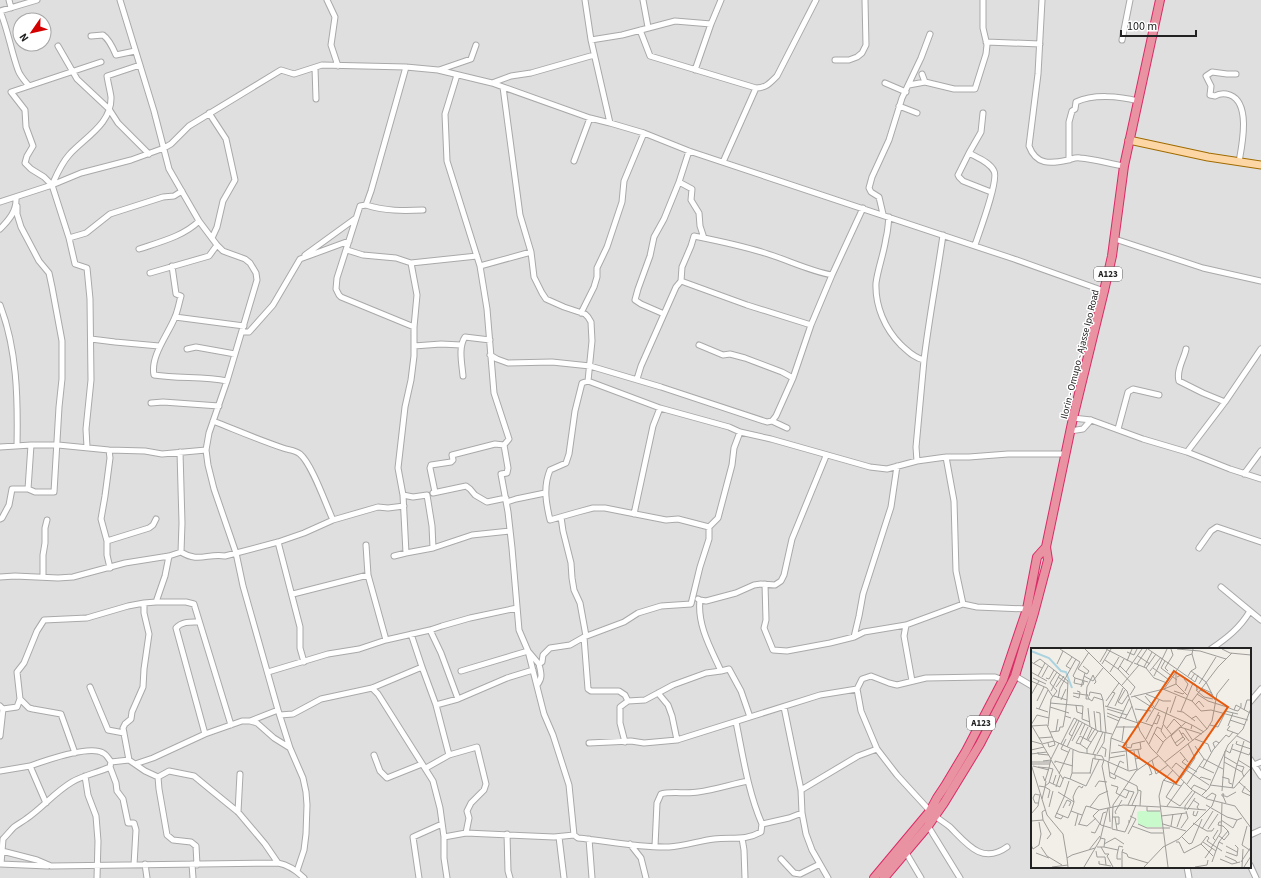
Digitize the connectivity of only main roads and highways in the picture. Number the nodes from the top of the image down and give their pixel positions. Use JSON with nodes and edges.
{"nodes":[{"id":1,"x":1160,"y":0,"type":"edge"},
{"id":2,"x":1129,"y":140,"type":"junction"},
{"id":3,"x":1261,"y":165,"type":"edge"},
{"id":4,"x":1046,"y":547,"type":"junction"},
{"id":5,"x":932,"y":813,"type":"junction"},
{"id":6,"x":874,"y":878,"type":"edge"},
{"id":7,"x":884,"y":878,"type":"edge"}],
"edges":[{"from":1,"to":2,"type":"highway","name":"Ilorin - Omupo - Ajasse Ipo Road","number":"A123"},
{"from":2,"to":3,"type":"main road"},
{"from":2,"to":4,"type":"highway","name":"Ilorin - Omupo - Ajasse Ipo Road","number":"A123"},
{"from":4,"to":5,"type":"highway","name":"Ilorin - Omupo - Ajasse Ipo Road","number":"A123"},
{"from":4,"to":5,"type":"highway","name":"Ilorin - Omupo - Ajasse Ipo Road","number":"A123"},
{"from":5,"to":6,"type":"highway","name":"Ilorin - Omupo - Ajasse Ipo Road","number":"A123"},
{"from":5,"to":7,"type":"highway","name":"Ilorin - Omupo - Ajasse Ipo Road","number":"A123"}]}
